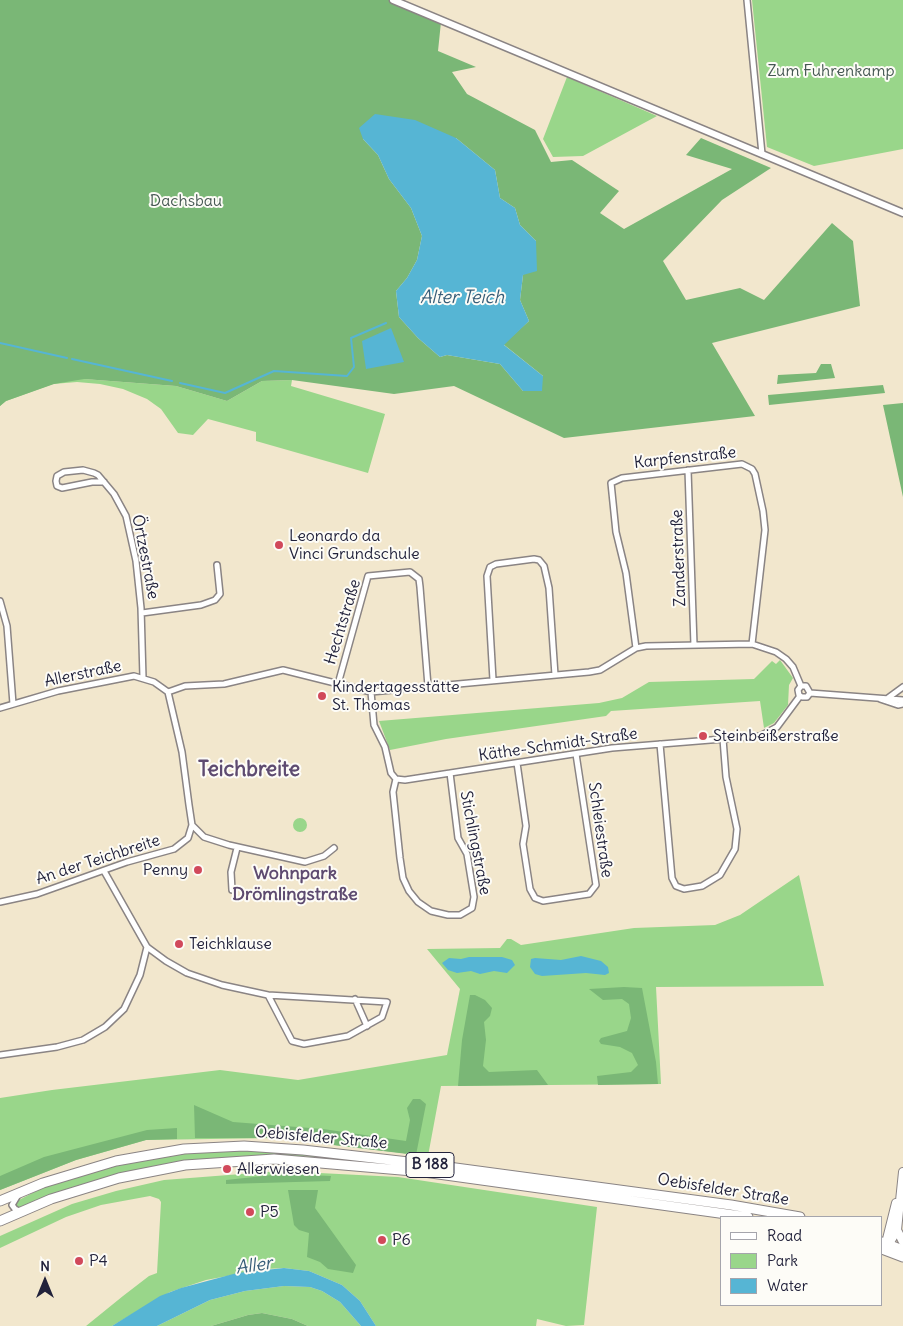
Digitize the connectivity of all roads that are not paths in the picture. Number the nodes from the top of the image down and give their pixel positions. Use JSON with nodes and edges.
{"nodes":[{"id":1,"x":394,"y":0,"type":"edge"},
{"id":2,"x":747,"y":0,"type":"edge"},
{"id":3,"x":762,"y":154,"type":"junction"},
{"id":4,"x":903,"y":213,"type":"edge"},
{"id":5,"x":688,"y":470,"type":"junction"},
{"id":6,"x":104,"y":482,"type":"junction"},
{"id":7,"x":216,"y":565,"type":"dead end"},
{"id":8,"x":0,"y":601,"type":"edge"},
{"id":9,"x":142,"y":613,"type":"junction"},
{"id":10,"x":752,"y":644,"type":"junction"},
{"id":11,"x":694,"y":645,"type":"junction"},
{"id":12,"x":636,"y":648,"type":"junction"},
{"id":13,"x":555,"y":675,"type":"junction"},
{"id":14,"x":143,"y":678,"type":"junction"},
{"id":15,"x":493,"y":680,"type":"junction"},
{"id":16,"x":338,"y":684,"type":"junction"},
{"id":17,"x":428,"y":686,"type":"junction"},
{"id":18,"x":801,"y":686,"type":"junction"},
{"id":19,"x":903,"y":687,"type":"edge"},
{"id":20,"x":168,"y":692,"type":"junction"},
{"id":21,"x":371,"y":692,"type":"junction"},
{"id":22,"x":810,"y":693,"type":"junction"},
{"id":23,"x":800,"y":696,"type":"junction"},
{"id":24,"x":888,"y":698,"type":"junction"},
{"id":25,"x":879,"y":699,"type":"junction"},
{"id":26,"x":903,"y":700,"type":"edge"},
{"id":27,"x":13,"y":704,"type":"junction"},
{"id":28,"x":903,"y":704,"type":"edge"},
{"id":29,"x":0,"y":708,"type":"edge"},
{"id":30,"x":723,"y":739,"type":"junction"},
{"id":31,"x":660,"y":744,"type":"junction"},
{"id":32,"x":576,"y":754,"type":"junction"},
{"id":33,"x":516,"y":763,"type":"junction"},
{"id":34,"x":450,"y":774,"type":"junction"},
{"id":35,"x":396,"y":779,"type":"junction"},
{"id":36,"x":192,"y":825,"type":"junction"},
{"id":37,"x":237,"y":848,"type":"junction"},
{"id":38,"x":334,"y":848,"type":"dead end"},
{"id":39,"x":104,"y":871,"type":"junction"},
{"id":40,"x":232,"y":890,"type":"dead end"},
{"id":41,"x":0,"y":902,"type":"edge"},
{"id":42,"x":147,"y":947,"type":"junction"},
{"id":43,"x":268,"y":995,"type":"junction"},
{"id":44,"x":355,"y":999,"type":"junction"},
{"id":45,"x":367,"y":1026,"type":"junction"},
{"id":46,"x":0,"y":1055,"type":"edge"},
{"id":47,"x":903,"y":1172,"type":"edge"},
{"id":48,"x":22,"y":1191,"type":"junction"},
{"id":49,"x":900,"y":1191,"type":"junction"},
{"id":50,"x":0,"y":1201,"type":"edge"},
{"id":51,"x":894,"y":1210,"type":"junction"},
{"id":52,"x":21,"y":1212,"type":"junction"},
{"id":53,"x":741,"y":1216,"type":"edge"},
{"id":54,"x":794,"y":1216,"type":"edge"},
{"id":55,"x":0,"y":1221,"type":"edge"},
{"id":56,"x":883,"y":1226,"type":"edge"},
{"id":57,"x":897,"y":1230,"type":"junction"},
{"id":58,"x":903,"y":1242,"type":"edge"},
{"id":59,"x":885,"y":1246,"type":"edge"},
{"id":60,"x":903,"y":1250,"type":"edge"},
{"id":61,"x":903,"y":1257,"type":"edge"}],
"edges":[{"from":1,"to":3,"type":"street"},
{"from":2,"to":3,"type":"street"},
{"from":3,"to":4,"type":"street"},
{"from":5,"to":10,"type":"street","name":"Karpfenstraße"},
{"from":5,"to":11,"type":"street","name":"Zanderstraße"},
{"from":5,"to":12,"type":"street","name":"Karpfenstraße"},
{"from":6,"to":6,"type":"street","name":"Örtzestraße"},
{"from":6,"to":9,"type":"street","name":"Örtzestraße"},
{"from":7,"to":9,"type":"street","name":"Örtzestraße"},
{"from":8,"to":27,"type":"street"},
{"from":9,"to":14,"type":"street","name":"Örtzestraße"},
{"from":10,"to":11,"type":"street"},
{"from":10,"to":18,"type":"street"},
{"from":11,"to":12,"type":"street"},
{"from":12,"to":13,"type":"street"},
{"from":13,"to":15,"type":"street"},
{"from":13,"to":15,"type":"street"},
{"from":14,"to":20,"type":"street","name":"Allerstraße"},
{"from":14,"to":27,"type":"street","name":"Allerstraße"},
{"from":15,"to":17,"type":"street"},
{"from":16,"to":17,"type":"street","name":"Hechtstraße"},
{"from":16,"to":20,"type":"street"},
{"from":16,"to":21,"type":"street"},
{"from":17,"to":21,"type":"street"},
{"from":18,"to":22,"type":"street"},
{"from":18,"to":23,"type":"street"},
{"from":19,"to":24,"type":"street"},
{"from":20,"to":36,"type":"street"},
{"from":21,"to":35,"type":"street"},
{"from":22,"to":23,"type":"street"},
{"from":22,"to":25,"type":"street"},
{"from":23,"to":30,"type":"street","name":"Käthe-Schmidt-Straße"},
{"from":24,"to":25,"type":"street"},
{"from":24,"to":26,"type":"street"},
{"from":25,"to":28,"type":"street"},
{"from":27,"to":29,"type":"street","name":"Allerstraße"},
{"from":30,"to":31,"type":"street","name":"Käthe-Schmidt-Straße"},
{"from":30,"to":31,"type":"street"},
{"from":31,"to":32,"type":"street","name":"Käthe-Schmidt-Straße"},
{"from":32,"to":33,"type":"street","name":"Käthe-Schmidt-Straße"},
{"from":32,"to":33,"type":"street","name":"Schleiestraße"},
{"from":33,"to":34,"type":"street","name":"Käthe-Schmidt-Straße"},
{"from":34,"to":35,"type":"street","name":"Käthe-Schmidt-Straße"},
{"from":34,"to":35,"type":"street","name":"Stichlingstraße"},
{"from":36,"to":37,"type":"street"},
{"from":36,"to":39,"type":"street","name":"An der Teichbreite"},
{"from":37,"to":38,"type":"street"},
{"from":37,"to":40,"type":"street"},
{"from":39,"to":41,"type":"street","name":"An der Teichbreite"},
{"from":39,"to":42,"type":"street"},
{"from":42,"to":43,"type":"street"},
{"from":42,"to":46,"type":"street"},
{"from":43,"to":44,"type":"street"},
{"from":43,"to":45,"type":"street"},
{"from":44,"to":45,"type":"street"},
{"from":44,"to":45,"type":"street"},
{"from":47,"to":49,"type":"main road"},
{"from":48,"to":50,"type":"main road","name":"Oebisfelder Straße","number":"B 188"},
{"from":48,"to":52,"type":"street"},
{"from":48,"to":54,"type":"main road","name":"Oebisfelder Straße","number":"B 188"},
{"from":49,"to":51,"type":"main road"},
{"from":49,"to":57,"type":"main road"},
{"from":51,"to":56,"type":"main road"},
{"from":51,"to":59,"type":"main road"},
{"from":52,"to":53,"type":"main road","name":"Oebisfelder Straße","number":"B 188"},
{"from":52,"to":55,"type":"main road","name":"Oebisfelder Straße","number":"B 188"},
{"from":57,"to":58,"type":"main road"},
{"from":57,"to":59,"type":"main road"},
{"from":59,"to":60,"type":"main road"},
{"from":59,"to":61,"type":"main road"}]}
